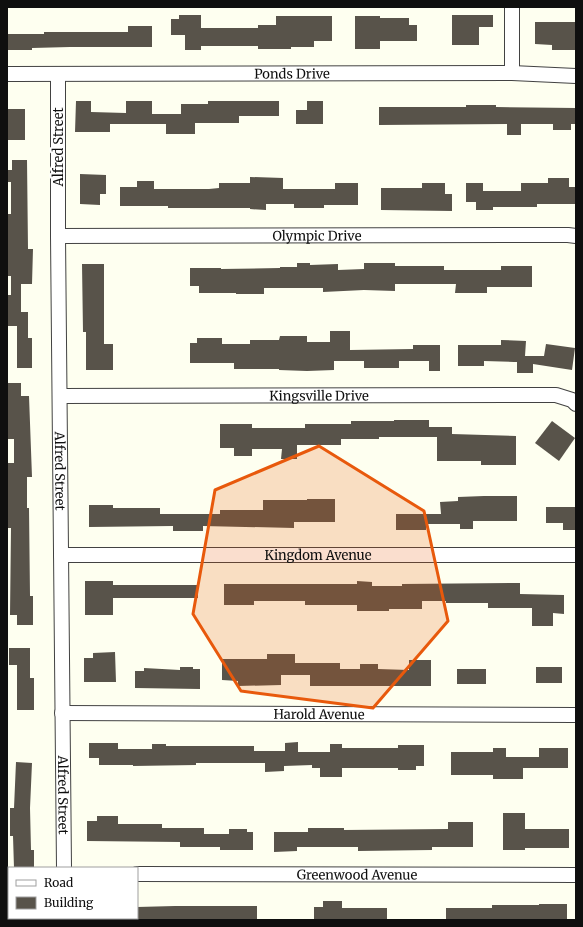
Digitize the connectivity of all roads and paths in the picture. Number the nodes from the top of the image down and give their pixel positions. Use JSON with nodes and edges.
{"nodes":[{"id":1,"x":512,"y":7,"type":"edge"},
{"id":2,"x":512,"y":73,"type":"junction"},
{"id":3,"x":7,"y":74,"type":"edge"},
{"id":4,"x":58,"y":75,"type":"junction"},
{"id":5,"x":576,"y":76,"type":"edge"},
{"id":6,"x":58,"y":236,"type":"junction"},
{"id":7,"x":576,"y":236,"type":"edge"},
{"id":8,"x":60,"y":396,"type":"junction"},
{"id":9,"x":576,"y":404,"type":"edge"},
{"id":10,"x":61,"y":555,"type":"junction"},
{"id":11,"x":576,"y":555,"type":"edge"},
{"id":12,"x":62,"y":713,"type":"junction"},
{"id":13,"x":576,"y":715,"type":"edge"},
{"id":14,"x":64,"y":867,"type":"edge"},
{"id":15,"x":138,"y":874,"type":"edge"},
{"id":16,"x":576,"y":875,"type":"edge"}],
"edges":[{"from":1,"to":2,"type":"street"},
{"from":2,"to":4,"type":"street","name":"Ponds Drive"},
{"from":2,"to":5,"type":"street","name":"Ponds Drive"},
{"from":3,"to":4,"type":"street","name":"Ponds Drive"},
{"from":4,"to":6,"type":"street","name":"Alfred Street"},
{"from":6,"to":7,"type":"street","name":"Olympic Drive"},
{"from":6,"to":8,"type":"street","name":"Alfred Street"},
{"from":8,"to":9,"type":"street","name":"Kingsville Drive"},
{"from":8,"to":10,"type":"street","name":"Alfred Street"},
{"from":10,"to":11,"type":"street","name":"Kingdom Avenue"},
{"from":10,"to":12,"type":"street","name":"Alfred Street"},
{"from":12,"to":13,"type":"street","name":"Harold Avenue"},
{"from":12,"to":14,"type":"street","name":"Alfred Street"},
{"from":15,"to":16,"type":"street","name":"Greenwood Avenue"}]}
